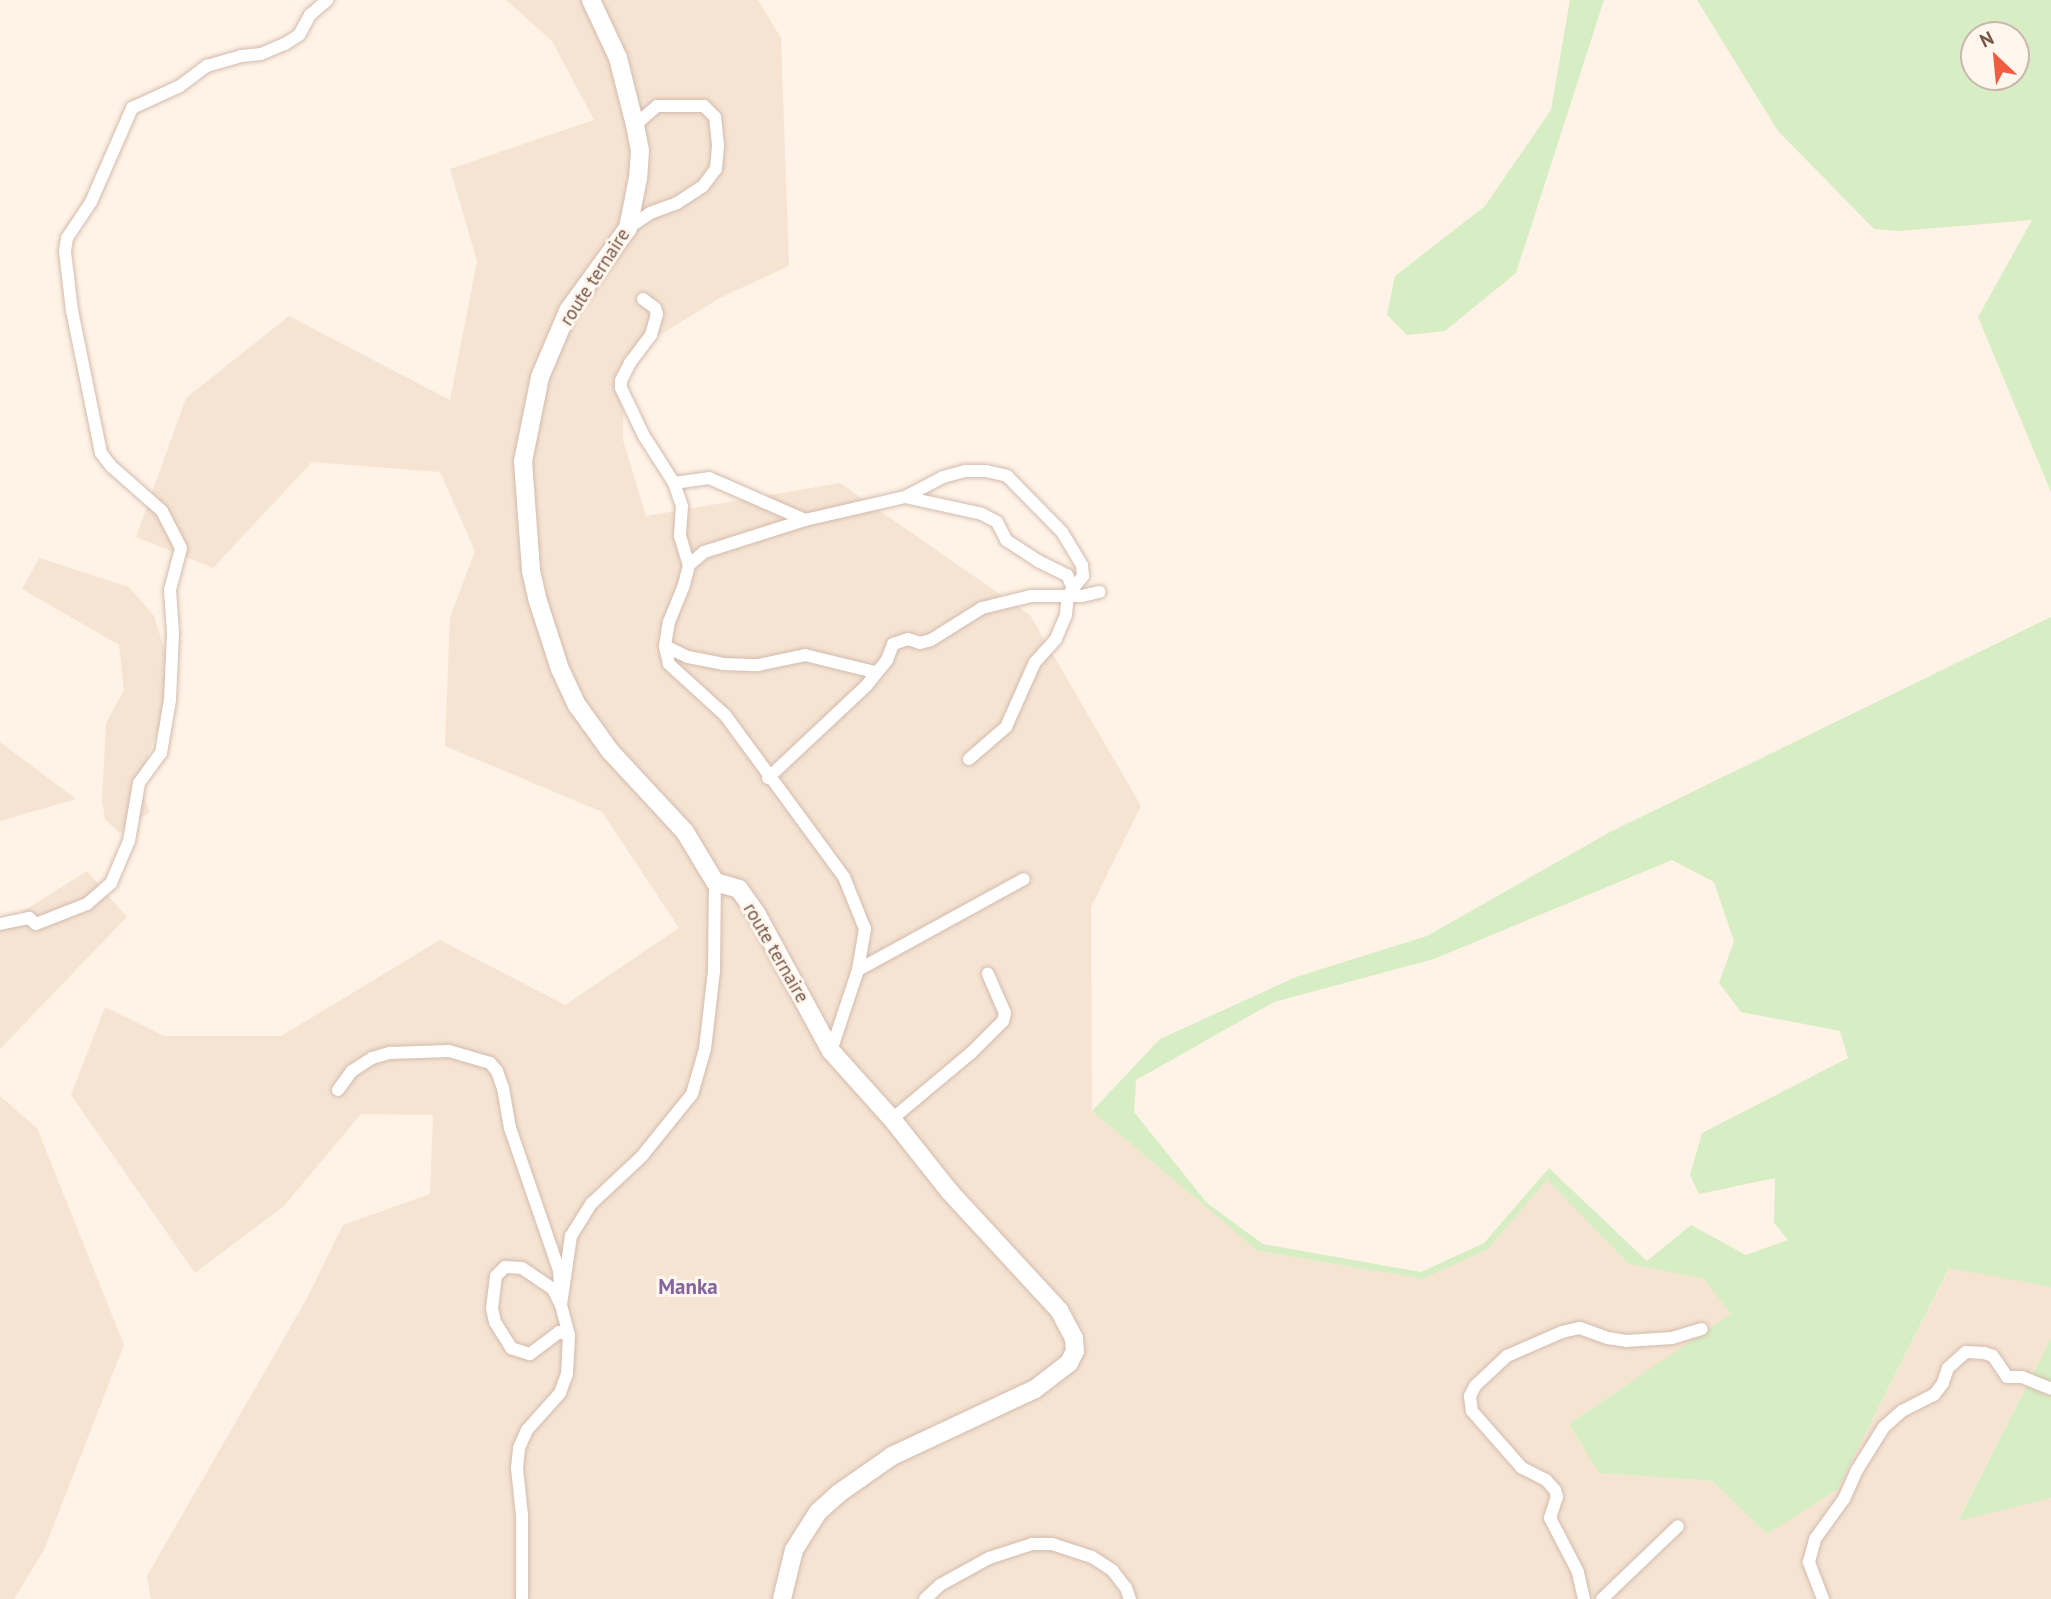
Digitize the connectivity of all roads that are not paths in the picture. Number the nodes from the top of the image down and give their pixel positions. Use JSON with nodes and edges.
{"nodes":[{"id":1,"x":327,"y":0,"type":"edge"},
{"id":2,"x":591,"y":0,"type":"edge"},
{"id":3,"x":635,"y":125,"type":"junction"},
{"id":4,"x":628,"y":228,"type":"junction"},
{"id":5,"x":643,"y":299,"type":"dead end"},
{"id":6,"x":674,"y":483,"type":"junction"},
{"id":7,"x":905,"y":497,"type":"junction"},
{"id":8,"x":805,"y":520,"type":"junction"},
{"id":9,"x":688,"y":565,"type":"junction"},
{"id":10,"x":1071,"y":591,"type":"junction"},
{"id":11,"x":1100,"y":592,"type":"dead end"},
{"id":12,"x":665,"y":646,"type":"junction"},
{"id":13,"x":874,"y":672,"type":"junction"},
{"id":14,"x":969,"y":759,"type":"dead end"},
{"id":15,"x":768,"y":778,"type":"junction"},
{"id":16,"x":1024,"y":879,"type":"dead end"},
{"id":17,"x":715,"y":882,"type":"junction"},
{"id":18,"x":0,"y":924,"type":"edge"},
{"id":19,"x":858,"y":970,"type":"junction"},
{"id":20,"x":988,"y":974,"type":"dead end"},
{"id":21,"x":831,"y":1051,"type":"junction"},
{"id":22,"x":338,"y":1090,"type":"dead end"},
{"id":23,"x":892,"y":1119,"type":"junction"},
{"id":24,"x":561,"y":1305,"type":"junction"},
{"id":25,"x":1702,"y":1329,"type":"dead end"},
{"id":26,"x":569,"y":1335,"type":"junction"},
{"id":27,"x":2051,"y":1389,"type":"edge"},
{"id":28,"x":1678,"y":1526,"type":"dead end"},
{"id":29,"x":522,"y":1599,"type":"edge"},
{"id":30,"x":782,"y":1599,"type":"edge"},
{"id":31,"x":925,"y":1599,"type":"edge"},
{"id":32,"x":1130,"y":1599,"type":"edge"},
{"id":33,"x":1584,"y":1599,"type":"edge"},
{"id":34,"x":1602,"y":1599,"type":"edge"},
{"id":35,"x":1823,"y":1599,"type":"edge"}],
"edges":[{"from":1,"to":18,"type":"street"},
{"from":2,"to":3,"type":"street","name":"route ternaire"},
{"from":3,"to":4,"type":"street","name":"route ternaire"},
{"from":3,"to":4,"type":"street"},
{"from":4,"to":17,"type":"street","name":"route ternaire"},
{"from":5,"to":6,"type":"street"},
{"from":6,"to":8,"type":"street"},
{"from":6,"to":9,"type":"street"},
{"from":7,"to":8,"type":"street"},
{"from":7,"to":10,"type":"street"},
{"from":7,"to":10,"type":"street"},
{"from":8,"to":9,"type":"street"},
{"from":9,"to":12,"type":"street"},
{"from":10,"to":11,"type":"street"},
{"from":10,"to":13,"type":"street"},
{"from":10,"to":14,"type":"street"},
{"from":12,"to":13,"type":"street"},
{"from":12,"to":15,"type":"street"},
{"from":13,"to":15,"type":"street"},
{"from":15,"to":19,"type":"street"},
{"from":16,"to":19,"type":"street"},
{"from":17,"to":21,"type":"street","name":"route ternaire"},
{"from":17,"to":24,"type":"street"},
{"from":19,"to":21,"type":"street"},
{"from":20,"to":23,"type":"street"},
{"from":21,"to":23,"type":"street","name":"route ternaire"},
{"from":22,"to":24,"type":"street"},
{"from":23,"to":30,"type":"street","name":"route ternaire"},
{"from":24,"to":26,"type":"street"},
{"from":24,"to":26,"type":"street"},
{"from":25,"to":33,"type":"street"},
{"from":26,"to":29,"type":"street"},
{"from":27,"to":35,"type":"street"},
{"from":28,"to":34,"type":"street"},
{"from":31,"to":32,"type":"street"}]}
